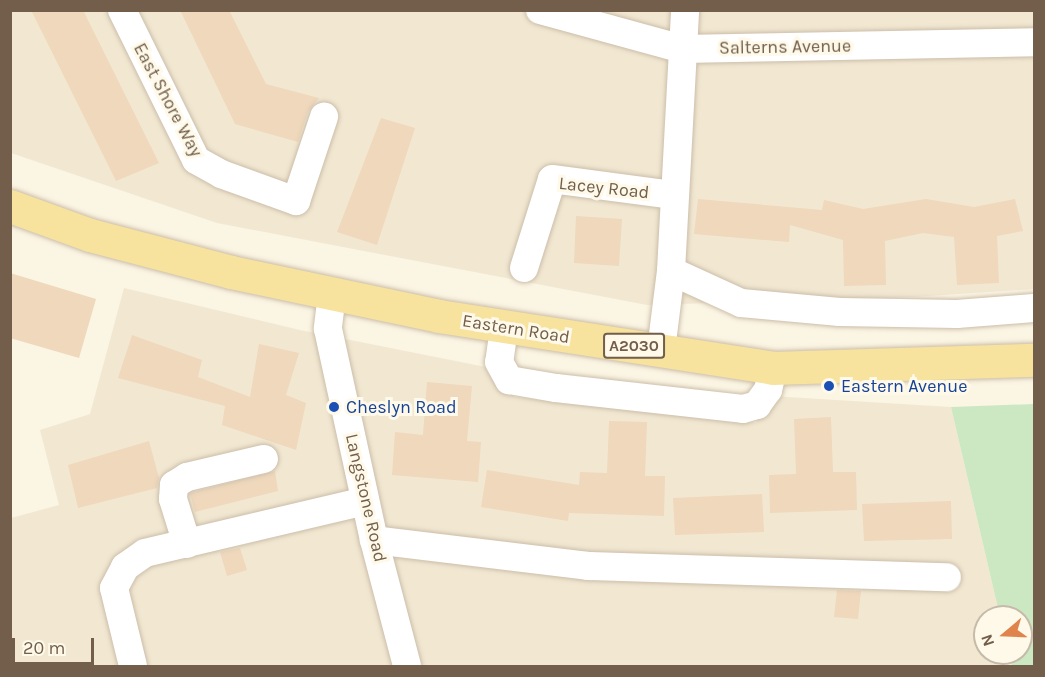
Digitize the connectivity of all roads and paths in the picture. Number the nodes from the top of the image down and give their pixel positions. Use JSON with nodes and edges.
{"nodes":[{"id":1,"x":122,"y":10,"type":"edge"},
{"id":2,"x":540,"y":10,"type":"edge"},
{"id":3,"x":685,"y":10,"type":"edge"},
{"id":4,"x":1035,"y":42,"type":"edge"},
{"id":5,"x":683,"y":49,"type":"junction"},
{"id":6,"x":324,"y":117,"type":"dead end"},
{"id":7,"x":674,"y":195,"type":"junction"},
{"id":8,"x":10,"y":206,"type":"edge"},
{"id":9,"x":524,"y":268,"type":"dead end"},
{"id":10,"x":671,"y":271,"type":"junction"},
{"id":11,"x":332,"y":294,"type":"junction"},
{"id":12,"x":1035,"y":308,"type":"edge"},
{"id":13,"x":504,"y":328,"type":"junction"},
{"id":14,"x":662,"y":350,"type":"junction"},
{"id":15,"x":1035,"y":360,"type":"edge"},
{"id":16,"x":773,"y":368,"type":"junction"},
{"id":17,"x":264,"y":459,"type":"dead end"},
{"id":18,"x":365,"y":501,"type":"junction"},
{"id":19,"x":374,"y":540,"type":"junction"},
{"id":20,"x":186,"y":544,"type":"junction"},
{"id":21,"x":947,"y":578,"type":"dead end"},
{"id":22,"x":133,"y":666,"type":"edge"},
{"id":23,"x":407,"y":666,"type":"edge"}],
"edges":[{"from":1,"to":6,"type":"street","name":"East Shore Way"},
{"from":2,"to":5,"type":"street","name":"Salterns Avenue"},
{"from":3,"to":5,"type":"street"},
{"from":4,"to":5,"type":"street","name":"Salterns Avenue"},
{"from":5,"to":7,"type":"street"},
{"from":7,"to":9,"type":"street","name":"Lacey Road"},
{"from":7,"to":10,"type":"street"},
{"from":8,"to":11,"type":"main road","name":"Eastern Road","number":"A2030"},
{"from":10,"to":12,"type":"street"},
{"from":10,"to":14,"type":"street"},
{"from":11,"to":13,"type":"main road","name":"Eastern Road","number":"A2030"},
{"from":11,"to":18,"type":"street","name":"Langstone Road"},
{"from":13,"to":14,"type":"main road","name":"Eastern Road","number":"A2030"},
{"from":13,"to":16,"type":"street"},
{"from":14,"to":16,"type":"main road","name":"Eastern Road","number":"A2030"},
{"from":15,"to":16,"type":"main road","name":"Eastern Road","number":"A2030"},
{"from":17,"to":20,"type":"street"},
{"from":18,"to":19,"type":"street","name":"Langstone Road"},
{"from":18,"to":20,"type":"street"},
{"from":19,"to":21,"type":"street"},
{"from":19,"to":23,"type":"street","name":"Langstone Road"},
{"from":20,"to":22,"type":"street"}]}
